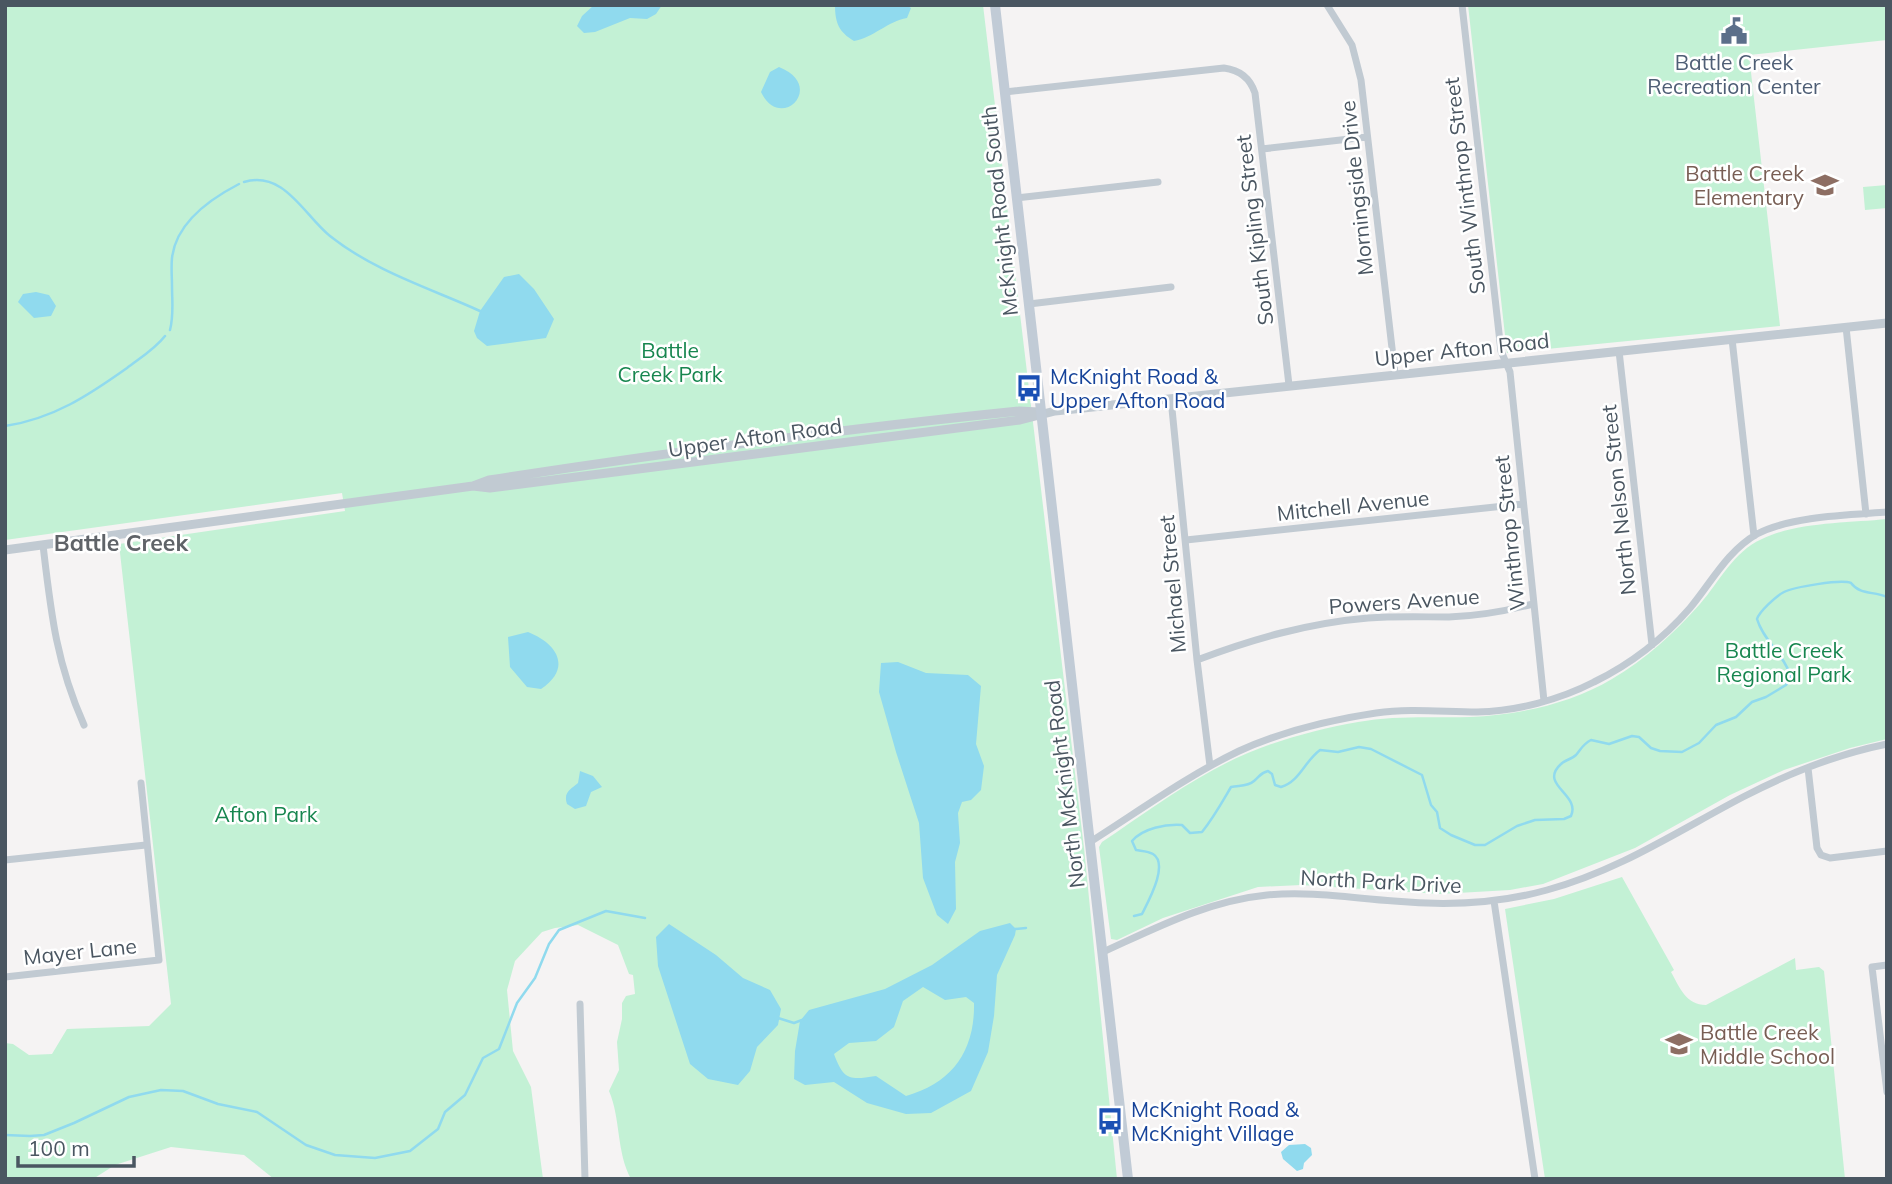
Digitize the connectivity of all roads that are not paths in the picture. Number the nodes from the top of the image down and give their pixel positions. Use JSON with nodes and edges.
{"nodes":[{"id":1,"x":995,"y":5,"type":"edge"},
{"id":2,"x":1327,"y":5,"type":"edge"},
{"id":3,"x":1462,"y":5,"type":"edge"},
{"id":4,"x":1005,"y":92,"type":"junction"},
{"id":5,"x":1367,"y":138,"type":"junction"},
{"id":6,"x":1262,"y":149,"type":"junction"},
{"id":7,"x":1158,"y":182,"type":"dead end"},
{"id":8,"x":1016,"y":198,"type":"junction"},
{"id":9,"x":1171,"y":287,"type":"dead end"},
{"id":10,"x":1029,"y":303,"type":"junction"},
{"id":11,"x":1887,"y":323,"type":"edge"},
{"id":12,"x":1846,"y":327,"type":"junction"},
{"id":13,"x":1732,"y":339,"type":"junction"},
{"id":14,"x":1619,"y":351,"type":"junction"},
{"id":15,"x":1505,"y":363,"type":"junction"},
{"id":16,"x":1395,"y":374,"type":"junction"},
{"id":17,"x":1289,"y":385,"type":"junction"},
{"id":18,"x":1171,"y":399,"type":"junction"},
{"id":19,"x":1041,"y":413,"type":"junction"},
{"id":20,"x":1523,"y":504,"type":"junction"},
{"id":21,"x":1887,"y":512,"type":"edge"},
{"id":22,"x":1866,"y":514,"type":"junction"},
{"id":23,"x":1754,"y":536,"type":"junction"},
{"id":24,"x":1186,"y":540,"type":"junction"},
{"id":25,"x":43,"y":545,"type":"junction"},
{"id":26,"x":5,"y":550,"type":"edge"},
{"id":27,"x":1534,"y":604,"type":"junction"},
{"id":28,"x":1652,"y":645,"type":"junction"},
{"id":29,"x":1197,"y":660,"type":"junction"},
{"id":30,"x":1544,"y":701,"type":"junction"},
{"id":31,"x":84,"y":725,"type":"dead end"},
{"id":32,"x":1887,"y":744,"type":"edge"},
{"id":33,"x":1210,"y":766,"type":"junction"},
{"id":34,"x":1808,"y":768,"type":"junction"},
{"id":35,"x":141,"y":783,"type":"dead end"},
{"id":36,"x":1090,"y":842,"type":"junction"},
{"id":37,"x":146,"y":845,"type":"junction"},
{"id":38,"x":1887,"y":851,"type":"edge"},
{"id":39,"x":5,"y":860,"type":"edge"},
{"id":40,"x":1494,"y":901,"type":"junction"},
{"id":41,"x":1103,"y":952,"type":"junction"},
{"id":42,"x":1887,"y":965,"type":"edge"},
{"id":43,"x":5,"y":977,"type":"edge"},
{"id":44,"x":580,"y":1004,"type":"dead end"},
{"id":45,"x":1887,"y":1093,"type":"edge"},
{"id":46,"x":585,"y":1179,"type":"edge"},
{"id":47,"x":1127,"y":1179,"type":"edge"},
{"id":48,"x":1535,"y":1179,"type":"edge"}],
"edges":[{"from":1,"to":4,"type":"main road","name":"McKnight Road South"},
{"from":2,"to":5,"type":"street","name":"Morningside Drive"},
{"from":3,"to":15,"type":"street","name":"South Winthrop Street"},
{"from":4,"to":6,"type":"street","name":"South Kipling Street"},
{"from":4,"to":8,"type":"main road","name":"McKnight Road South"},
{"from":5,"to":6,"type":"street"},
{"from":5,"to":16,"type":"street","name":"Morningside Drive"},
{"from":6,"to":17,"type":"street","name":"South Kipling Street"},
{"from":7,"to":8,"type":"street"},
{"from":8,"to":10,"type":"main road","name":"McKnight Road South"},
{"from":9,"to":10,"type":"street"},
{"from":10,"to":19,"type":"main road","name":"McKnight Road South"},
{"from":11,"to":12,"type":"street","name":"Upper Afton Road"},
{"from":12,"to":13,"type":"street","name":"Upper Afton Road"},
{"from":12,"to":22,"type":"street"},
{"from":13,"to":14,"type":"street","name":"Upper Afton Road"},
{"from":13,"to":23,"type":"street"},
{"from":14,"to":15,"type":"street","name":"Upper Afton Road"},
{"from":14,"to":28,"type":"street","name":"North Nelson Street"},
{"from":15,"to":16,"type":"street","name":"Upper Afton Road"},
{"from":15,"to":20,"type":"street","name":"Winthrop Street"},
{"from":16,"to":17,"type":"street","name":"Upper Afton Road"},
{"from":17,"to":18,"type":"street","name":"Upper Afton Road"},
{"from":18,"to":19,"type":"street","name":"Upper Afton Road"},
{"from":18,"to":24,"type":"street","name":"Michael Street"},
{"from":19,"to":25,"type":"street","name":"Upper Afton Road"},
{"from":19,"to":36,"type":"main road","name":"North McKnight Road"},
{"from":20,"to":24,"type":"street","name":"Mitchell Avenue"},
{"from":20,"to":27,"type":"street","name":"Winthrop Street"},
{"from":21,"to":22,"type":"street"},
{"from":22,"to":23,"type":"street"},
{"from":23,"to":28,"type":"street"},
{"from":24,"to":29,"type":"street","name":"Michael Street"},
{"from":25,"to":26,"type":"street","name":"Upper Afton Road"},
{"from":25,"to":31,"type":"street"},
{"from":27,"to":29,"type":"street","name":"Powers Avenue"},
{"from":27,"to":30,"type":"street","name":"Winthrop Street"},
{"from":28,"to":30,"type":"street"},
{"from":29,"to":33,"type":"street","name":"Michael Street"},
{"from":30,"to":33,"type":"street"},
{"from":32,"to":34,"type":"street","name":"North Park Drive"},
{"from":33,"to":36,"type":"street"},
{"from":34,"to":38,"type":"street"},
{"from":34,"to":40,"type":"street","name":"North Park Drive"},
{"from":35,"to":37,"type":"street"},
{"from":36,"to":41,"type":"main road","name":"North McKnight Road"},
{"from":37,"to":39,"type":"street"},
{"from":37,"to":43,"type":"street","name":"Mayer Lane"},
{"from":40,"to":41,"type":"street","name":"North Park Drive"},
{"from":40,"to":48,"type":"street"},
{"from":41,"to":47,"type":"main road","name":"North McKnight Road"},
{"from":42,"to":45,"type":"street"},
{"from":44,"to":46,"type":"street"}]}
